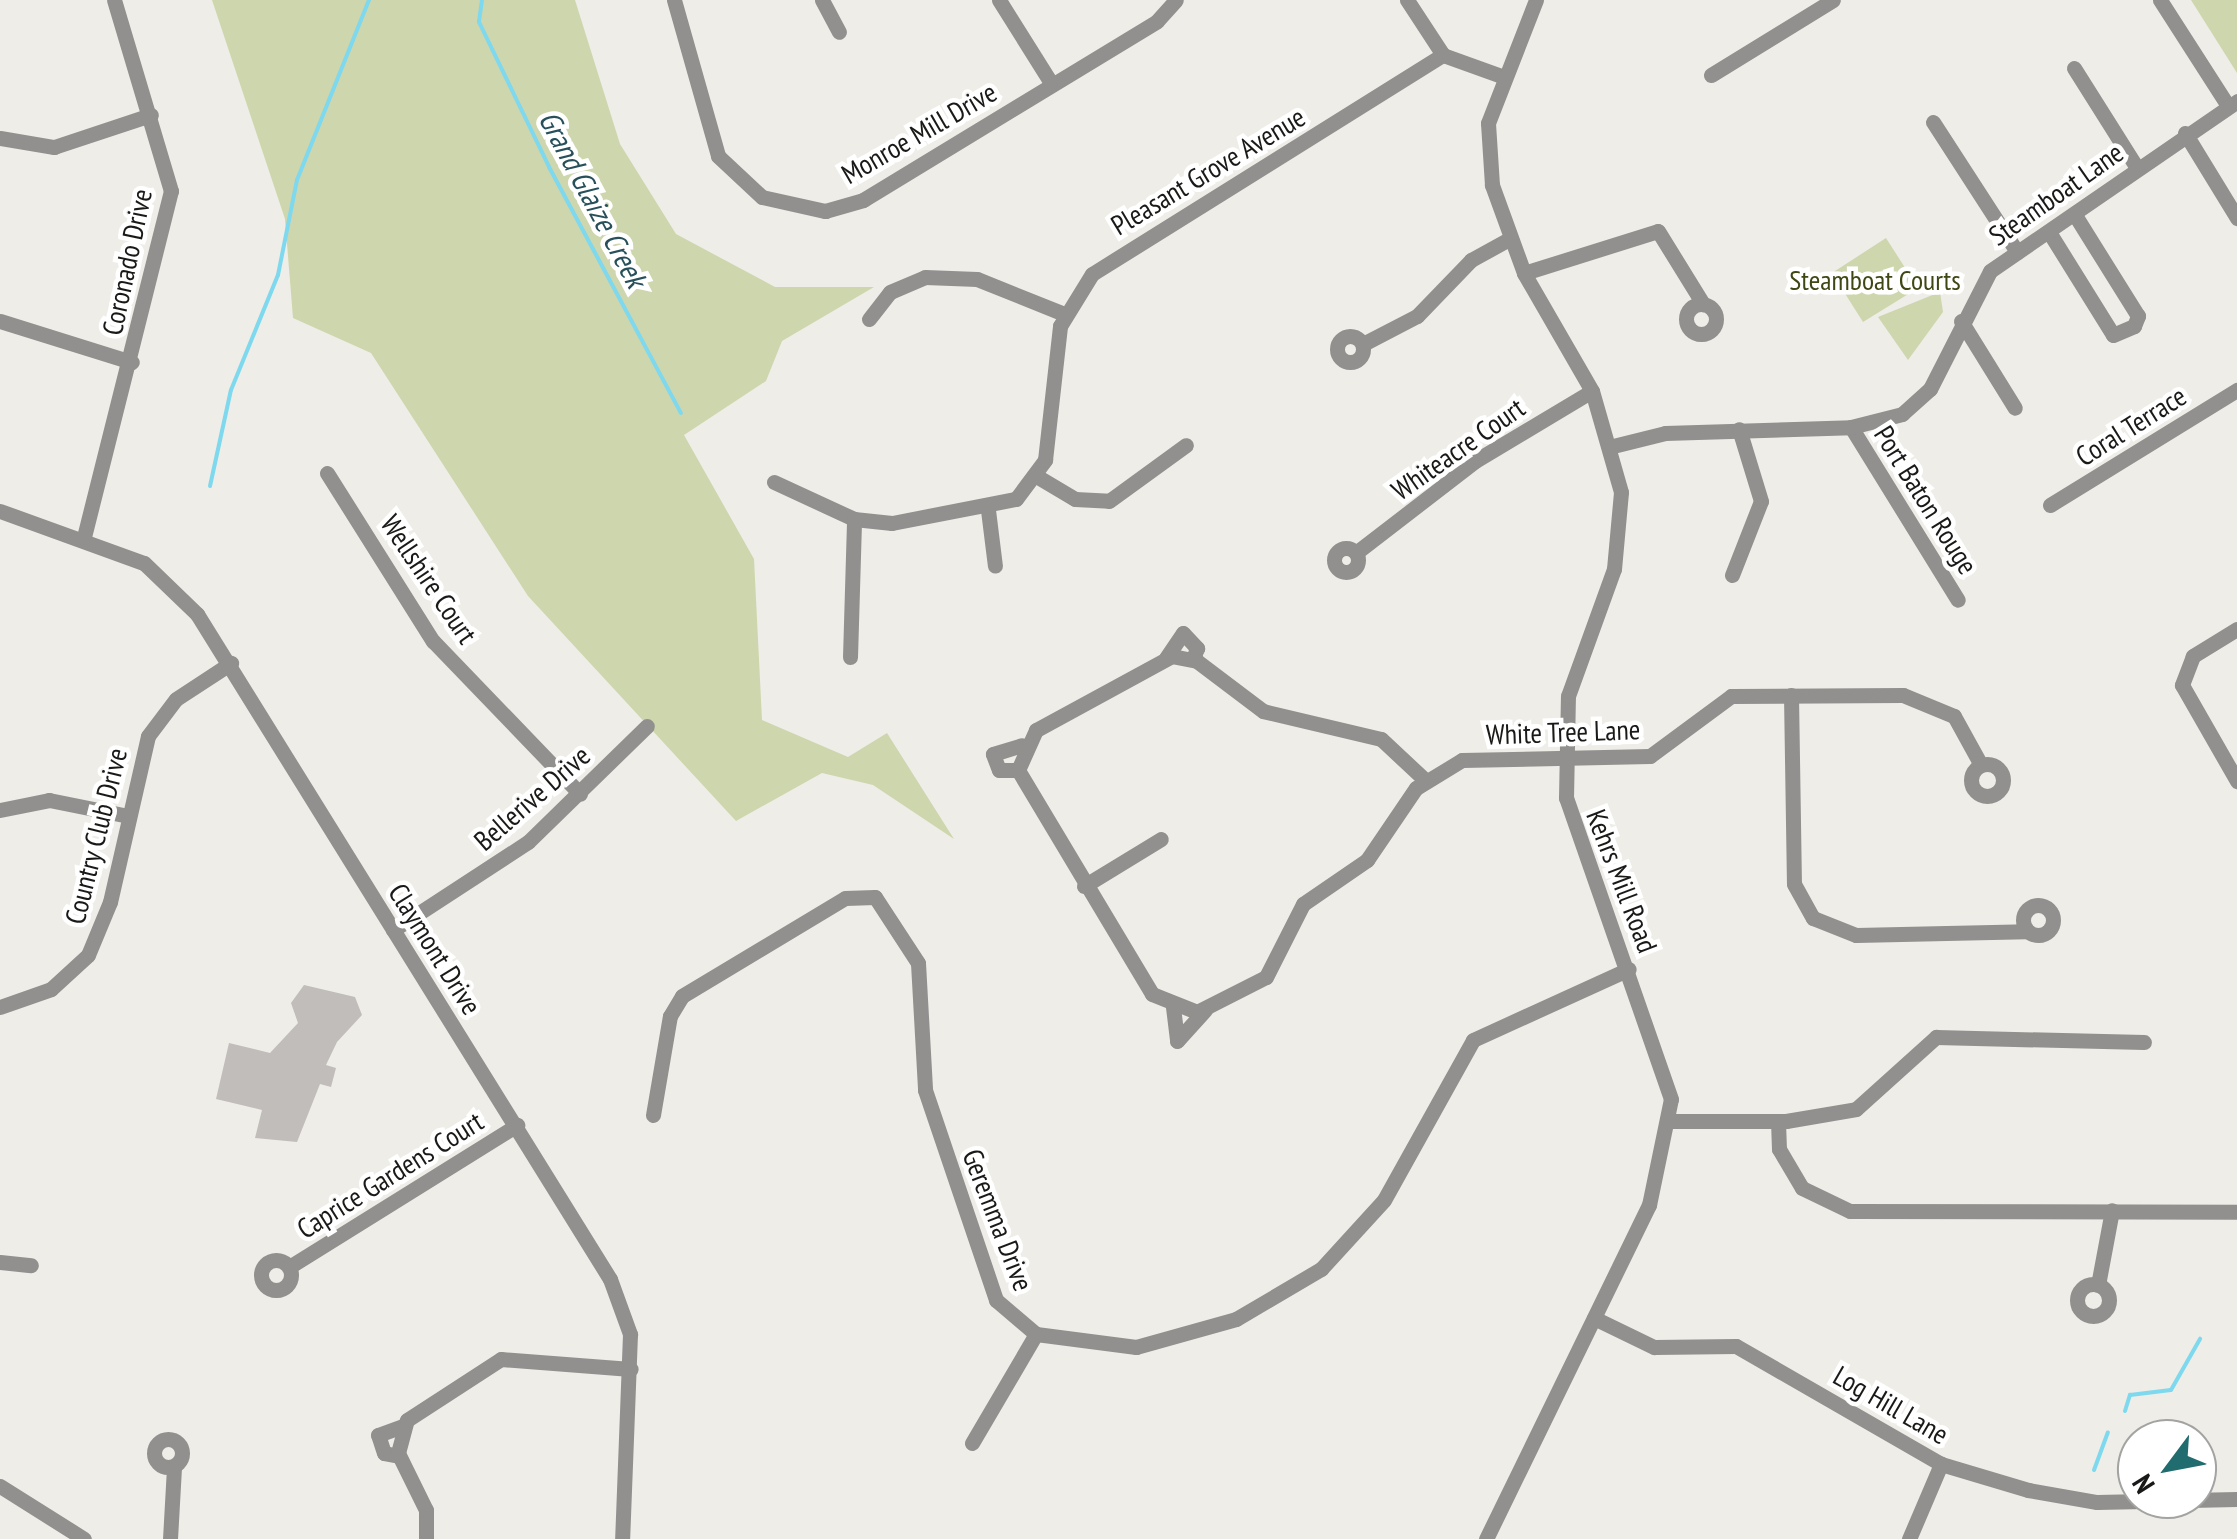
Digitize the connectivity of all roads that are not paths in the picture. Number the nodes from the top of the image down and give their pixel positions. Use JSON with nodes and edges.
{"nodes":[{"id":1,"x":114,"y":0,"type":"edge"},
{"id":2,"x":674,"y":0,"type":"edge"},
{"id":3,"x":822,"y":0,"type":"edge"},
{"id":4,"x":999,"y":0,"type":"edge"},
{"id":5,"x":1176,"y":0,"type":"edge"},
{"id":6,"x":1407,"y":0,"type":"edge"},
{"id":7,"x":1536,"y":0,"type":"edge"},
{"id":8,"x":1833,"y":0,"type":"edge"},
{"id":9,"x":2160,"y":0,"type":"edge"},
{"id":10,"x":838,"y":32,"type":"dead end"},
{"id":11,"x":1444,"y":55,"type":"junction"},
{"id":12,"x":2074,"y":68,"type":"dead end"},
{"id":13,"x":1710,"y":75,"type":"dead end"},
{"id":14,"x":1504,"y":77,"type":"junction"},
{"id":15,"x":1052,"y":84,"type":"junction"},
{"id":16,"x":2233,"y":103,"type":"edge"},
{"id":17,"x":151,"y":115,"type":"junction"},
{"id":18,"x":1933,"y":122,"type":"dead end"},
{"id":19,"x":2185,"y":132,"type":"junction"},
{"id":20,"x":0,"y":138,"type":"edge"},
{"id":21,"x":2137,"y":168,"type":"junction"},
{"id":22,"x":2075,"y":215,"type":"junction"},
{"id":23,"x":2237,"y":218,"type":"edge"},
{"id":24,"x":2049,"y":232,"type":"junction"},
{"id":25,"x":1509,"y":239,"type":"junction"},
{"id":26,"x":2017,"y":252,"type":"junction"},
{"id":27,"x":1524,"y":274,"type":"junction"},
{"id":28,"x":1703,"y":304,"type":"dead end"},
{"id":29,"x":1064,"y":314,"type":"junction"},
{"id":30,"x":869,"y":320,"type":"dead end"},
{"id":31,"x":1961,"y":321,"type":"junction"},
{"id":32,"x":0,"y":322,"type":"edge"},
{"id":33,"x":1363,"y":344,"type":"dead end"},
{"id":34,"x":132,"y":362,"type":"junction"},
{"id":35,"x":2237,"y":390,"type":"edge"},
{"id":36,"x":1592,"y":392,"type":"junction"},
{"id":37,"x":2015,"y":408,"type":"dead end"},
{"id":38,"x":1851,"y":427,"type":"junction"},
{"id":39,"x":1739,"y":428,"type":"junction"},
{"id":40,"x":1186,"y":445,"type":"dead end"},
{"id":41,"x":1613,"y":446,"type":"junction"},
{"id":42,"x":327,"y":474,"type":"dead end"},
{"id":43,"x":1038,"y":477,"type":"junction"},
{"id":44,"x":774,"y":482,"type":"dead end"},
{"id":45,"x":2050,"y":505,"type":"dead end"},
{"id":46,"x":988,"y":510,"type":"junction"},
{"id":47,"x":0,"y":511,"type":"edge"},
{"id":48,"x":854,"y":519,"type":"junction"},
{"id":49,"x":84,"y":536,"type":"junction"},
{"id":50,"x":1356,"y":552,"type":"dead end"},
{"id":51,"x":995,"y":566,"type":"dead end"},
{"id":52,"x":1732,"y":576,"type":"dead end"},
{"id":53,"x":1958,"y":600,"type":"dead end"},
{"id":54,"x":2237,"y":628,"type":"edge"},
{"id":55,"x":850,"y":657,"type":"dead end"},
{"id":56,"x":1166,"y":658,"type":"junction"},
{"id":57,"x":1193,"y":659,"type":"junction"},
{"id":58,"x":231,"y":662,"type":"junction"},
{"id":59,"x":1791,"y":696,"type":"junction"},
{"id":60,"x":647,"y":726,"type":"dead end"},
{"id":61,"x":1563,"y":759,"type":"junction"},
{"id":62,"x":1981,"y":766,"type":"dead end"},
{"id":63,"x":1425,"y":780,"type":"junction"},
{"id":64,"x":2237,"y":782,"type":"edge"},
{"id":65,"x":580,"y":794,"type":"junction"},
{"id":66,"x":0,"y":810,"type":"edge"},
{"id":67,"x":128,"y":816,"type":"junction"},
{"id":68,"x":1161,"y":839,"type":"dead end"},
{"id":69,"x":1084,"y":886,"type":"junction"},
{"id":70,"x":393,"y":930,"type":"junction"},
{"id":71,"x":2026,"y":931,"type":"dead end"},
{"id":72,"x":1629,"y":969,"type":"junction"},
{"id":73,"x":1173,"y":1006,"type":"junction"},
{"id":74,"x":0,"y":1007,"type":"edge"},
{"id":75,"x":1205,"y":1010,"type":"junction"},
{"id":76,"x":2144,"y":1042,"type":"dead end"},
{"id":77,"x":653,"y":1116,"type":"dead end"},
{"id":78,"x":1670,"y":1121,"type":"junction"},
{"id":79,"x":1778,"y":1121,"type":"junction"},
{"id":80,"x":517,"y":1125,"type":"junction"},
{"id":81,"x":2112,"y":1210,"type":"junction"},
{"id":82,"x":2237,"y":1212,"type":"edge"},
{"id":83,"x":0,"y":1262,"type":"edge"},
{"id":84,"x":31,"y":1265,"type":"dead end"},
{"id":85,"x":289,"y":1267,"type":"dead end"},
{"id":86,"x":2098,"y":1285,"type":"dead end"},
{"id":87,"x":1594,"y":1318,"type":"junction"},
{"id":88,"x":1036,"y":1334,"type":"junction"},
{"id":89,"x":631,"y":1368,"type":"junction"},
{"id":90,"x":972,"y":1443,"type":"dead end"},
{"id":91,"x":1941,"y":1464,"type":"junction"},
{"id":92,"x":174,"y":1468,"type":"dead end"},
{"id":93,"x":0,"y":1486,"type":"edge"},
{"id":94,"x":2235,"y":1504,"type":"edge"},
{"id":95,"x":84,"y":1539,"type":"edge"},
{"id":96,"x":170,"y":1539,"type":"edge"},
{"id":97,"x":426,"y":1539,"type":"edge"},
{"id":98,"x":622,"y":1539,"type":"edge"},
{"id":99,"x":1486,"y":1539,"type":"edge"},
{"id":100,"x":1909,"y":1539,"type":"edge"}],
"edges":[{"from":1,"to":17,"type":"street","name":"Coronado Drive"},
{"from":2,"to":15,"type":"street","name":"Monroe Mill Drive"},
{"from":3,"to":10,"type":"street"},
{"from":4,"to":15,"type":"street"},
{"from":5,"to":15,"type":"street","name":"Monroe Mill Drive"},
{"from":6,"to":11,"type":"street"},
{"from":7,"to":14,"type":"street","name":"Kehrs Mill Road"},
{"from":8,"to":13,"type":"street"},
{"from":9,"to":16,"type":"street"},
{"from":11,"to":14,"type":"street"},
{"from":11,"to":29,"type":"street","name":"Pleasant Grove Avenue"},
{"from":12,"to":21,"type":"street"},
{"from":14,"to":25,"type":"street","name":"Kehrs Mill Road"},
{"from":16,"to":19,"type":"street","name":"Steamboat Lane"},
{"from":17,"to":20,"type":"street"},
{"from":17,"to":34,"type":"street","name":"Coronado Drive"},
{"from":18,"to":26,"type":"street"},
{"from":19,"to":21,"type":"street","name":"Steamboat Lane"},
{"from":19,"to":23,"type":"street"},
{"from":21,"to":22,"type":"street","name":"Steamboat Lane"},
{"from":22,"to":24,"type":"street","name":"Steamboat Lane"},
{"from":22,"to":24,"type":"street"},
{"from":24,"to":26,"type":"street","name":"Steamboat Lane"},
{"from":25,"to":27,"type":"street","name":"Kehrs Mill Road"},
{"from":25,"to":33,"type":"street"},
{"from":26,"to":31,"type":"street","name":"Steamboat Lane"},
{"from":27,"to":28,"type":"street"},
{"from":27,"to":36,"type":"street","name":"Kehrs Mill Road"},
{"from":29,"to":30,"type":"street"},
{"from":29,"to":43,"type":"street"},
{"from":31,"to":37,"type":"street"},
{"from":31,"to":38,"type":"street","name":"Steamboat Lane"},
{"from":32,"to":34,"type":"street"},
{"from":34,"to":49,"type":"street","name":"Coronado Drive"},
{"from":35,"to":45,"type":"street","name":"Coral Terrace"},
{"from":36,"to":41,"type":"street","name":"Kehrs Mill Road"},
{"from":36,"to":50,"type":"street","name":"Whiteacre Court"},
{"from":38,"to":39,"type":"street","name":"Steamboat Lane"},
{"from":38,"to":53,"type":"street","name":"Port Baton Rouge"},
{"from":39,"to":41,"type":"street","name":"Steamboat Lane"},
{"from":39,"to":52,"type":"street"},
{"from":40,"to":43,"type":"street"},
{"from":41,"to":61,"type":"street","name":"Kehrs Mill Road"},
{"from":42,"to":65,"type":"street","name":"Wellshire Court"},
{"from":43,"to":46,"type":"street"},
{"from":44,"to":48,"type":"street"},
{"from":46,"to":48,"type":"street"},
{"from":46,"to":51,"type":"street"},
{"from":47,"to":49,"type":"street","name":"Claymont Drive"},
{"from":48,"to":55,"type":"street"},
{"from":49,"to":58,"type":"street","name":"Claymont Drive"},
{"from":54,"to":64,"type":"street"},
{"from":56,"to":57,"type":"street"},
{"from":56,"to":57,"type":"street"},
{"from":56,"to":69,"type":"street","name":"White Tree Lane"},
{"from":57,"to":63,"type":"street"},
{"from":58,"to":67,"type":"street","name":"Country Club Drive"},
{"from":58,"to":70,"type":"street","name":"Claymont Drive"},
{"from":59,"to":61,"type":"street","name":"White Tree Lane"},
{"from":59,"to":62,"type":"street","name":"White Tree Lane"},
{"from":59,"to":71,"type":"street"},
{"from":60,"to":65,"type":"street","name":"Bellerive Drive"},
{"from":61,"to":63,"type":"street","name":"White Tree Lane"},
{"from":61,"to":72,"type":"street","name":"Kehrs Mill Road"},
{"from":63,"to":75,"type":"street","name":"White Tree Lane"},
{"from":65,"to":70,"type":"street","name":"Bellerive Drive"},
{"from":66,"to":67,"type":"street"},
{"from":67,"to":74,"type":"street","name":"Country Club Drive"},
{"from":68,"to":69,"type":"street"},
{"from":69,"to":73,"type":"street","name":"White Tree Lane"},
{"from":70,"to":80,"type":"street","name":"Claymont Drive"},
{"from":72,"to":78,"type":"street","name":"Kehrs Mill Road"},
{"from":72,"to":88,"type":"street"},
{"from":73,"to":75,"type":"street"},
{"from":73,"to":75,"type":"street","name":"White Tree Lane"},
{"from":76,"to":79,"type":"street"},
{"from":77,"to":88,"type":"street","name":"Geremma Drive"},
{"from":78,"to":79,"type":"street"},
{"from":78,"to":87,"type":"street","name":"Kehrs Mill Road"},
{"from":79,"to":81,"type":"street"},
{"from":80,"to":85,"type":"street","name":"Caprice Gardens Court"},
{"from":80,"to":89,"type":"street","name":"Claymont Drive"},
{"from":81,"to":82,"type":"street"},
{"from":81,"to":86,"type":"street"},
{"from":83,"to":84,"type":"street"},
{"from":87,"to":91,"type":"street","name":"Log Hill Lane"},
{"from":87,"to":99,"type":"street","name":"Kehrs Mill Road"},
{"from":88,"to":90,"type":"street"},
{"from":89,"to":97,"type":"street"},
{"from":89,"to":98,"type":"street","name":"Claymont Drive"},
{"from":91,"to":94,"type":"street","name":"Log Hill Lane"},
{"from":91,"to":100,"type":"street"},
{"from":92,"to":96,"type":"street"},
{"from":93,"to":95,"type":"street"}]}
